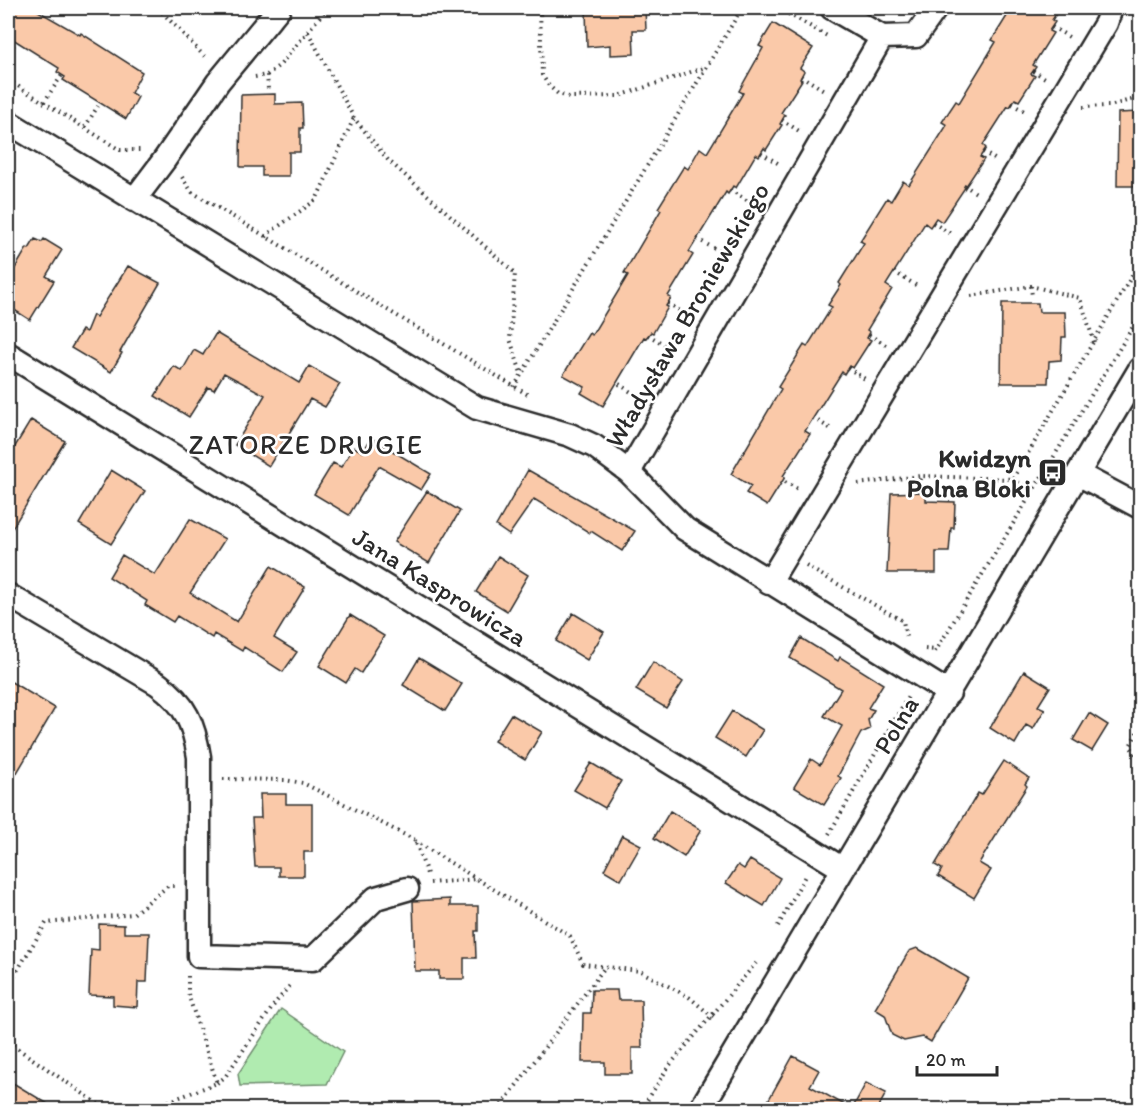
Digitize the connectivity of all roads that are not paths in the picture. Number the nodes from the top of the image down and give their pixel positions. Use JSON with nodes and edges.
{"nodes":[{"id":1,"x":279,"y":8,"type":"edge"},
{"id":2,"x":832,"y":8,"type":"edge"},
{"id":3,"x":936,"y":8,"type":"edge"},
{"id":4,"x":1112,"y":8,"type":"edge"},
{"id":5,"x":882,"y":37,"type":"junction"},
{"id":6,"x":8,"y":122,"type":"edge"},
{"id":7,"x":134,"y":200,"type":"junction"},
{"id":8,"x":8,"y":354,"type":"edge"},
{"id":9,"x":1140,"y":369,"type":"edge"},
{"id":10,"x":629,"y":472,"type":"junction"},
{"id":11,"x":1078,"y":474,"type":"junction"},
{"id":12,"x":1140,"y":507,"type":"edge"},
{"id":13,"x":769,"y":583,"type":"junction"},
{"id":14,"x":8,"y":595,"type":"edge"},
{"id":15,"x":949,"y":693,"type":"junction"},
{"id":16,"x":843,"y":868,"type":"junction"},
{"id":17,"x":407,"y":889,"type":"dead end"},
{"id":18,"x":700,"y":1110,"type":"edge"}],
"edges":[{"from":1,"to":7,"type":"street"},
{"from":2,"to":5,"type":"street"},
{"from":3,"to":5,"type":"street"},
{"from":4,"to":13,"type":"street"},
{"from":5,"to":10,"type":"street","name":"Władysława Broniewskiego"},
{"from":6,"to":7,"type":"street","name":"Władysława Broniewskiego"},
{"from":7,"to":10,"type":"street","name":"Władysława Broniewskiego"},
{"from":8,"to":16,"type":"street","name":"Jana Kasprowicza"},
{"from":9,"to":11,"type":"street","name":"Polna"},
{"from":10,"to":13,"type":"street"},
{"from":11,"to":12,"type":"street"},
{"from":11,"to":15,"type":"street","name":"Polna"},
{"from":13,"to":15,"type":"street"},
{"from":14,"to":17,"type":"street"},
{"from":15,"to":16,"type":"street","name":"Polna"},
{"from":16,"to":18,"type":"street","name":"Polna"}]}
